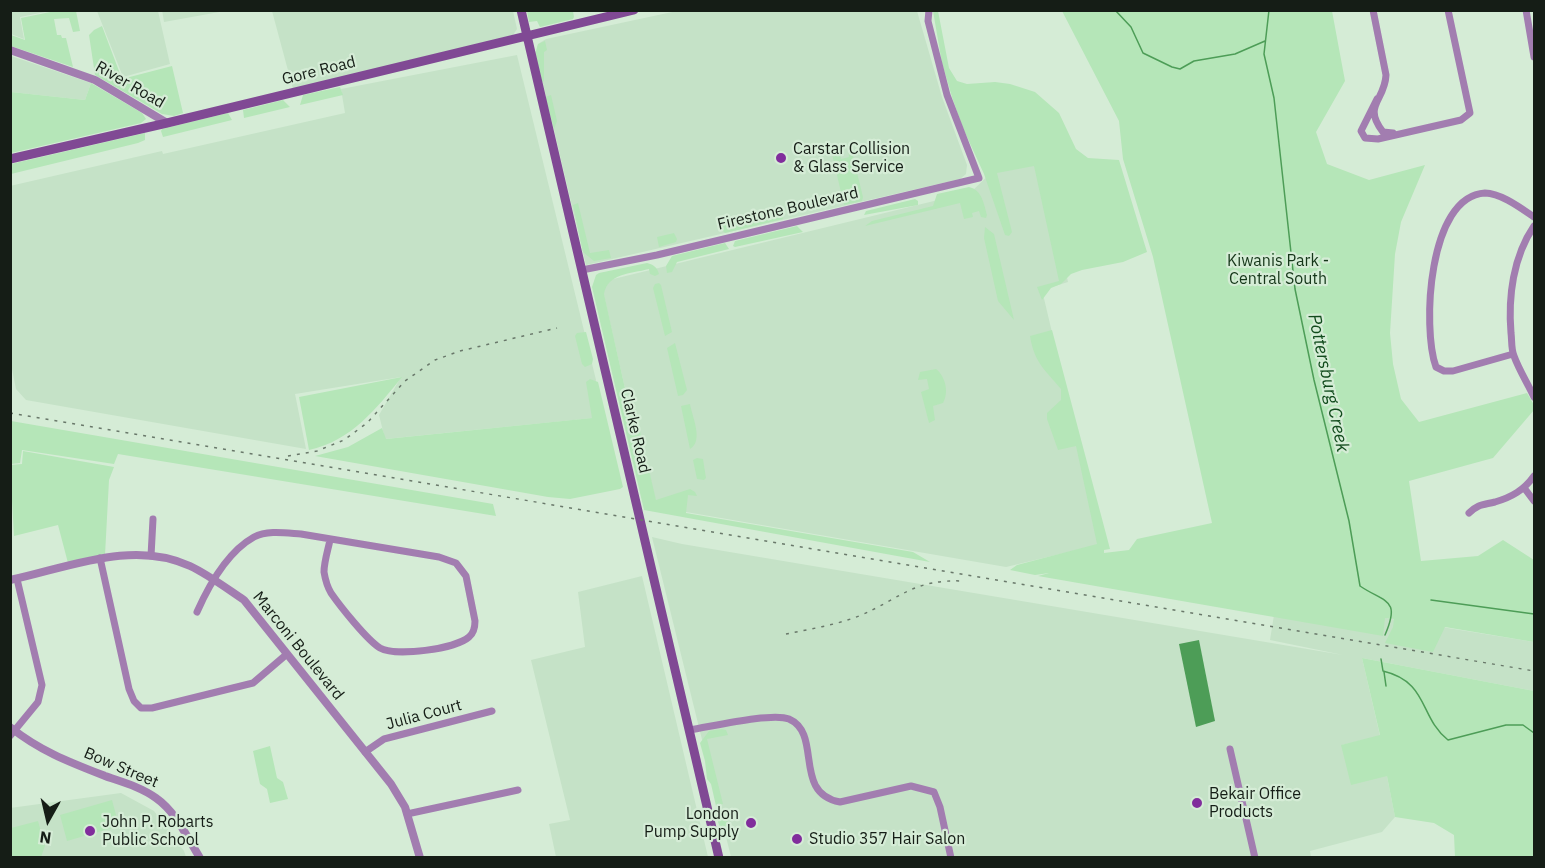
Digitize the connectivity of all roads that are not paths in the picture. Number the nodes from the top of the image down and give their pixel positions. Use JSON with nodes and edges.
{"nodes":[{"id":1,"x":521,"y":10,"type":"edge"},
{"id":2,"x":634,"y":10,"type":"edge"},
{"id":3,"x":921,"y":10,"type":"edge"},
{"id":4,"x":929,"y":10,"type":"edge"},
{"id":5,"x":1373,"y":10,"type":"edge"},
{"id":6,"x":1448,"y":10,"type":"edge"},
{"id":7,"x":1526,"y":10,"type":"edge"},
{"id":8,"x":928,"y":21,"type":"junction"},
{"id":9,"x":526,"y":36,"type":"junction"},
{"id":10,"x":10,"y":50,"type":"edge"},
{"id":11,"x":1534,"y":57,"type":"edge"},
{"id":12,"x":1377,"y":99,"type":"junction"},
{"id":13,"x":166,"y":123,"type":"junction"},
{"id":14,"x":1396,"y":134,"type":"junction"},
{"id":15,"x":10,"y":159,"type":"edge"},
{"id":16,"x":1534,"y":217,"type":"edge"},
{"id":17,"x":1534,"y":226,"type":"edge"},
{"id":18,"x":582,"y":270,"type":"junction"},
{"id":19,"x":1513,"y":354,"type":"junction"},
{"id":20,"x":1534,"y":397,"type":"edge"},
{"id":21,"x":1534,"y":476,"type":"edge"},
{"id":22,"x":1525,"y":489,"type":"junction"},
{"id":23,"x":1534,"y":501,"type":"edge"},
{"id":24,"x":1469,"y":513,"type":"dead end"},
{"id":25,"x":153,"y":519,"type":"dead end"},
{"id":26,"x":330,"y":540,"type":"junction"},
{"id":27,"x":151,"y":556,"type":"junction"},
{"id":28,"x":100,"y":558,"type":"junction"},
{"id":29,"x":214,"y":579,"type":"junction"},
{"id":30,"x":14,"y":580,"type":"edge"},
{"id":31,"x":197,"y":612,"type":"dead end"},
{"id":32,"x":287,"y":654,"type":"junction"},
{"id":33,"x":492,"y":711,"type":"dead end"},
{"id":34,"x":689,"y":730,"type":"junction"},
{"id":35,"x":12,"y":731,"type":"edge"},
{"id":36,"x":1230,"y":749,"type":"dead end"},
{"id":37,"x":366,"y":752,"type":"junction"},
{"id":38,"x":518,"y":790,"type":"dead end"},
{"id":39,"x":407,"y":814,"type":"junction"},
{"id":40,"x":200,"y":858,"type":"edge"},
{"id":41,"x":420,"y":858,"type":"edge"},
{"id":42,"x":719,"y":858,"type":"edge"},
{"id":43,"x":951,"y":858,"type":"edge"},
{"id":44,"x":1255,"y":858,"type":"edge"}],
"edges":[{"from":1,"to":9,"type":"main road","name":"Clarke Road"},
{"from":2,"to":9,"type":"main road","name":"Gore Road"},
{"from":3,"to":8,"type":"street","name":"Firestone Boulevard"},
{"from":4,"to":8,"type":"street","name":"Firestone Boulevard"},
{"from":5,"to":12,"type":"street"},
{"from":6,"to":14,"type":"street"},
{"from":7,"to":11,"type":"street"},
{"from":8,"to":18,"type":"street","name":"Firestone Boulevard"},
{"from":9,"to":13,"type":"main road","name":"Gore Road"},
{"from":9,"to":18,"type":"main road","name":"Clarke Road"},
{"from":10,"to":13,"type":"street","name":"River Road"},
{"from":12,"to":14,"type":"street"},
{"from":12,"to":14,"type":"street"},
{"from":13,"to":15,"type":"main road","name":"Gore Road"},
{"from":16,"to":19,"type":"street"},
{"from":17,"to":19,"type":"street"},
{"from":18,"to":34,"type":"main road","name":"Clarke Road"},
{"from":19,"to":20,"type":"street"},
{"from":21,"to":22,"type":"street"},
{"from":22,"to":23,"type":"street"},
{"from":22,"to":24,"type":"street"},
{"from":25,"to":27,"type":"street"},
{"from":26,"to":26,"type":"street"},
{"from":26,"to":29,"type":"street"},
{"from":27,"to":28,"type":"street","name":"Marconi Boulevard"},
{"from":27,"to":29,"type":"street","name":"Marconi Boulevard"},
{"from":28,"to":30,"type":"street","name":"Marconi Boulevard"},
{"from":28,"to":32,"type":"street"},
{"from":29,"to":31,"type":"street"},
{"from":29,"to":32,"type":"street","name":"Marconi Boulevard"},
{"from":30,"to":35,"type":"street"},
{"from":32,"to":37,"type":"street","name":"Marconi Boulevard"},
{"from":33,"to":37,"type":"street","name":"Julia Court"},
{"from":34,"to":42,"type":"main road","name":"Clarke Road"},
{"from":34,"to":43,"type":"street"},
{"from":35,"to":40,"type":"street","name":"Bow Street"},
{"from":36,"to":44,"type":"street"},
{"from":37,"to":39,"type":"street","name":"Marconi Boulevard"},
{"from":38,"to":39,"type":"street"},
{"from":39,"to":41,"type":"street","name":"Marconi Boulevard"}]}
